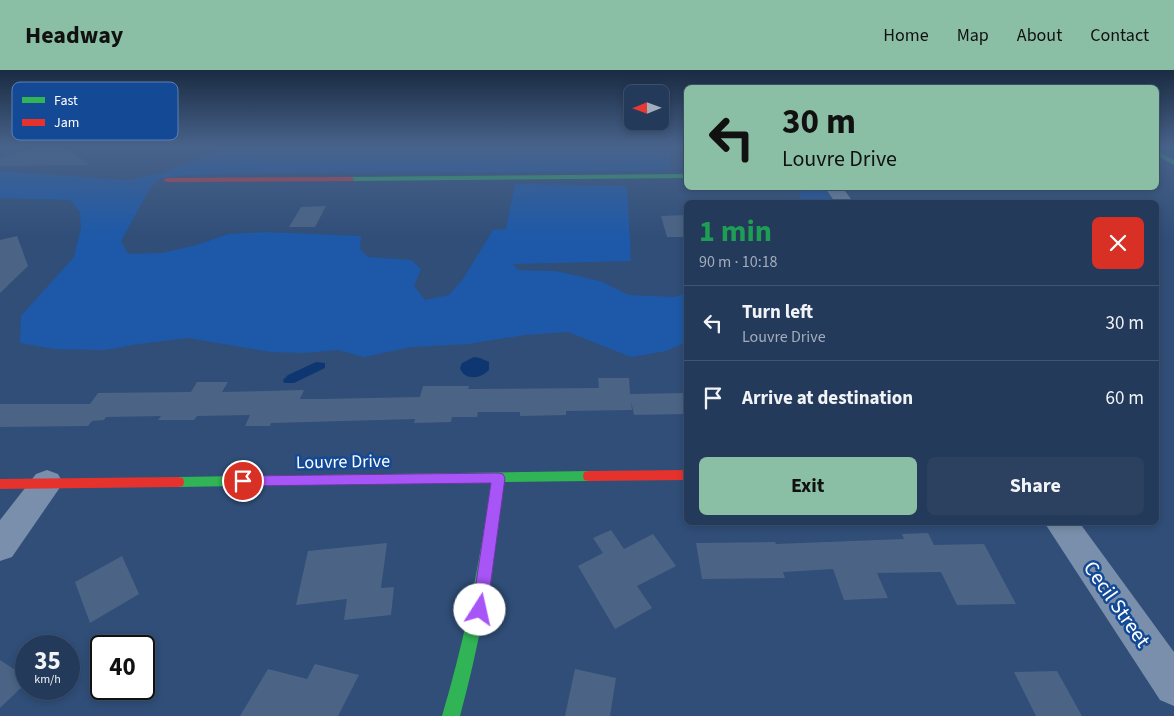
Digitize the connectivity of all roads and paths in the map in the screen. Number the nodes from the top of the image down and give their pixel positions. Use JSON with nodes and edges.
{"nodes":[{"id":1,"x":667,"y":176,"type":"edge"},
{"id":2,"x":167,"y":180,"type":"dead end"},
{"id":3,"x":684,"y":475,"type":"edge"},
{"id":4,"x":498,"y":478,"type":"junction"},
{"id":5,"x":47,"y":483,"type":"junction"},
{"id":6,"x":0,"y":484,"type":"edge"},
{"id":7,"x":1062,"y":525,"type":"edge"},
{"id":8,"x":0,"y":546,"type":"edge"},
{"id":9,"x":1174,"y":686,"type":"edge"},
{"id":10,"x":451,"y":716,"type":"edge"}],
"edges":[{"from":1,"to":2,"type":"street"},
{"from":3,"to":4,"type":"street","name":"Louvre Drive"},
{"from":4,"to":5,"type":"street","name":"Louvre Drive"},
{"from":4,"to":10,"type":"street"},
{"from":5,"to":6,"type":"street","name":"Louvre Drive"},
{"from":5,"to":8,"type":"street"},
{"from":7,"to":9,"type":"street","name":"Cecil Street"}]}
